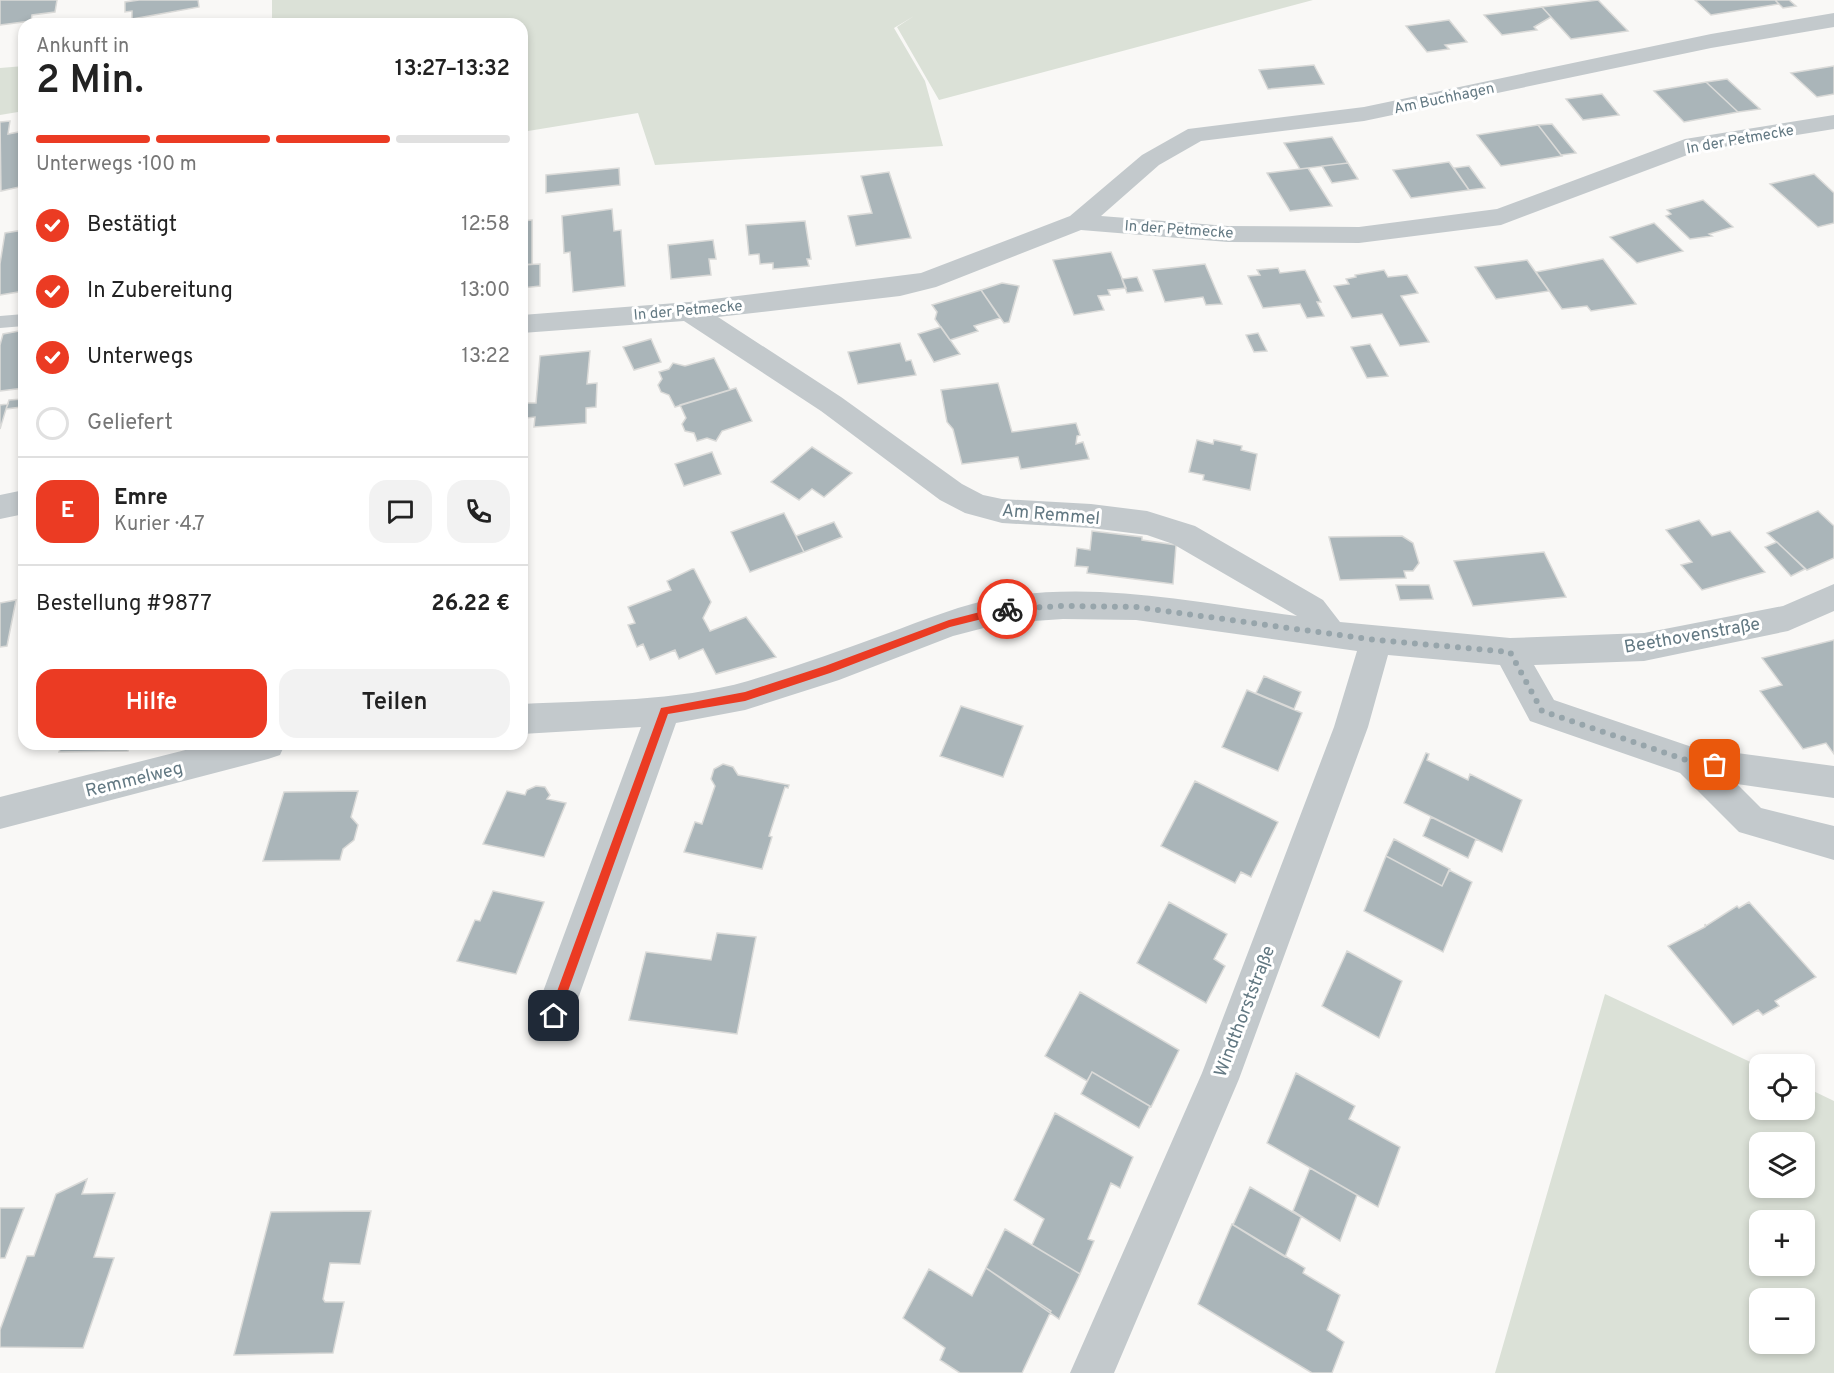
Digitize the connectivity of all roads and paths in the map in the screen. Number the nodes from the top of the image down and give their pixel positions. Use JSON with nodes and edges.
{"nodes":[{"id":1,"x":1834,"y":20,"type":"edge"},
{"id":2,"x":1834,"y":122,"type":"edge"},
{"id":3,"x":1079,"y":222,"type":"junction"},
{"id":4,"x":688,"y":311,"type":"junction"},
{"id":5,"x":18,"y":320,"type":"edge"},
{"id":6,"x":0,"y":322,"type":"edge"},
{"id":7,"x":528,"y":324,"type":"edge"},
{"id":8,"x":18,"y":503,"type":"edge"},
{"id":9,"x":0,"y":507,"type":"edge"},
{"id":10,"x":1834,"y":597,"type":"edge"},
{"id":11,"x":1331,"y":634,"type":"junction"},
{"id":12,"x":1376,"y":640,"type":"junction"},
{"id":13,"x":1510,"y":652,"type":"junction"},
{"id":14,"x":664,"y":711,"type":"junction"},
{"id":15,"x":528,"y":719,"type":"edge"},
{"id":16,"x":245,"y":750,"type":"edge"},
{"id":17,"x":1692,"y":762,"type":"junction"},
{"id":18,"x":1834,"y":782,"type":"edge"},
{"id":19,"x":0,"y":813,"type":"edge"},
{"id":20,"x":1834,"y":843,"type":"edge"},
{"id":21,"x":554,"y":1016,"type":"dead end"},
{"id":22,"x":1092,"y":1373,"type":"edge"}],
"edges":[{"from":1,"to":3,"type":"street","name":"Am Buchhagen"},
{"from":2,"to":3,"type":"street","name":"In der Petmecke"},
{"from":3,"to":4,"type":"street","name":"In der Petmecke"},
{"from":4,"to":7,"type":"street","name":"In der Petmecke"},
{"from":4,"to":11,"type":"street","name":"Am Remmel"},
{"from":5,"to":6,"type":"lane"},
{"from":8,"to":9,"type":"street"},
{"from":10,"to":13,"type":"street","name":"Beethovenstraße"},
{"from":11,"to":12,"type":"street"},
{"from":11,"to":14,"type":"street"},
{"from":12,"to":13,"type":"street"},
{"from":12,"to":22,"type":"street","name":"Windthorststraße"},
{"from":13,"to":17,"type":"street"},
{"from":14,"to":15,"type":"street"},
{"from":14,"to":21,"type":"street"},
{"from":16,"to":19,"type":"street","name":"Remmelweg"},
{"from":17,"to":18,"type":"street"},
{"from":17,"to":20,"type":"street"}]}
